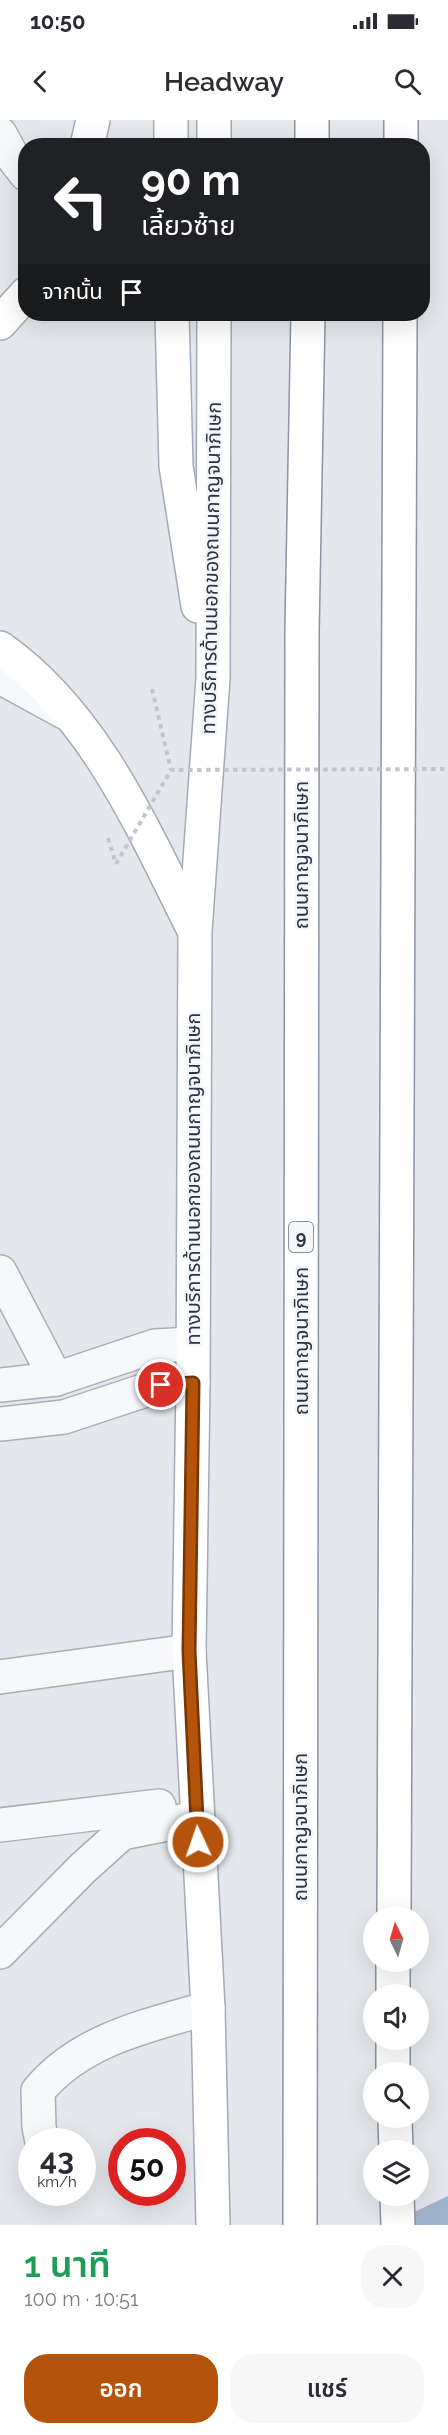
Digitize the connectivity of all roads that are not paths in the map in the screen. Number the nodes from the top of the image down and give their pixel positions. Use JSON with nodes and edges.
{"nodes":[{"id":1,"x":93,"y":120,"type":"edge"},
{"id":2,"x":171,"y":120,"type":"edge"},
{"id":3,"x":214,"y":120,"type":"edge"},
{"id":4,"x":312,"y":120,"type":"edge"},
{"id":5,"x":401,"y":120,"type":"edge"},
{"id":6,"x":0,"y":134,"type":"edge"},
{"id":7,"x":89,"y":138,"type":"edge"},
{"id":8,"x":171,"y":138,"type":"edge"},
{"id":9,"x":214,"y":138,"type":"edge"},
{"id":10,"x":312,"y":138,"type":"edge"},
{"id":11,"x":401,"y":138,"type":"edge"},
{"id":12,"x":16,"y":178,"type":"edge"},
{"id":13,"x":18,"y":303,"type":"edge"},
{"id":14,"x":172,"y":321,"type":"edge"},
{"id":15,"x":214,"y":321,"type":"edge"},
{"id":16,"x":308,"y":321,"type":"edge"},
{"id":17,"x":400,"y":321,"type":"edge"},
{"id":18,"x":0,"y":323,"type":"edge"},
{"id":19,"x":0,"y":648,"type":"edge"},
{"id":20,"x":0,"y":677,"type":"edge"},
{"id":21,"x":213,"y":678,"type":"junction"},
{"id":22,"x":73,"y":717,"type":"junction"},
{"id":23,"x":195,"y":931,"type":"junction"},
{"id":24,"x":0,"y":1272,"type":"edge"},
{"id":25,"x":192,"y":1344,"type":"junction"},
{"id":26,"x":56,"y":1378,"type":"junction"},
{"id":27,"x":193,"y":1383,"type":"junction"},
{"id":28,"x":0,"y":1384,"type":"edge"},
{"id":29,"x":0,"y":1424,"type":"edge"},
{"id":30,"x":189,"y":1651,"type":"junction"},
{"id":31,"x":0,"y":1677,"type":"edge"},
{"id":32,"x":196,"y":1809,"type":"junction"},
{"id":33,"x":0,"y":1825,"type":"edge"},
{"id":34,"x":394,"y":1906,"type":"edge"},
{"id":35,"x":0,"y":1952,"type":"edge"},
{"id":36,"x":208,"y":2008,"type":"junction"},
{"id":37,"x":39,"y":2128,"type":"edge"},
{"id":38,"x":397,"y":2206,"type":"edge"},
{"id":39,"x":213,"y":2225,"type":"edge"},
{"id":40,"x":300,"y":2225,"type":"edge"},
{"id":41,"x":398,"y":2225,"type":"edge"}],
"edges":[{"from":1,"to":7,"type":"main road"},
{"from":2,"to":8,"type":"main road"},
{"from":3,"to":9,"type":"main road"},
{"from":4,"to":10,"type":"main road"},
{"from":5,"to":11,"type":"main road"},
{"from":6,"to":12,"type":"street"},
{"from":13,"to":18,"type":"main road"},
{"from":14,"to":21,"type":"main road"},
{"from":15,"to":21,"type":"main road","name":"ทางบริการด้านนอกของถนนกาญจนาภิเษก"},
{"from":16,"to":40,"type":"main road","name":"ถนนกาญจนาภิเษก","number":"9"},
{"from":17,"to":34,"type":"main road"},
{"from":19,"to":22,"type":"main road"},
{"from":20,"to":22,"type":"street"},
{"from":21,"to":23,"type":"main road","name":"ทางบริการด้านนอกของถนนกาญจนาภิเษก"},
{"from":22,"to":23,"type":"main road"},
{"from":23,"to":25,"type":"main road","name":"ทางบริการด้านนอกของถนนกาญจนาภิเษก"},
{"from":24,"to":26,"type":"street"},
{"from":25,"to":26,"type":"street"},
{"from":25,"to":27,"type":"main road","name":"ทางบริการด้านนอกของถนนกาญจนาภิเษก"},
{"from":26,"to":28,"type":"street"},
{"from":27,"to":29,"type":"street"},
{"from":27,"to":30,"type":"main road","name":"ทางบริการด้านนอกของถนนกาญจนาภิเษก"},
{"from":30,"to":31,"type":"street"},
{"from":30,"to":32,"type":"main road","name":"ทางบริการด้านนอกของถนนกาญจนาภิเษก"},
{"from":32,"to":33,"type":"street"},
{"from":32,"to":35,"type":"street"},
{"from":32,"to":36,"type":"main road","name":"ทางบริการด้านนอกของถนนกาญจนาภิเษก"},
{"from":36,"to":37,"type":"street"},
{"from":36,"to":39,"type":"main road","name":"ทางบริการด้านนอกของถนนกาญจนาภิเษก"},
{"from":38,"to":41,"type":"main road"}]}
